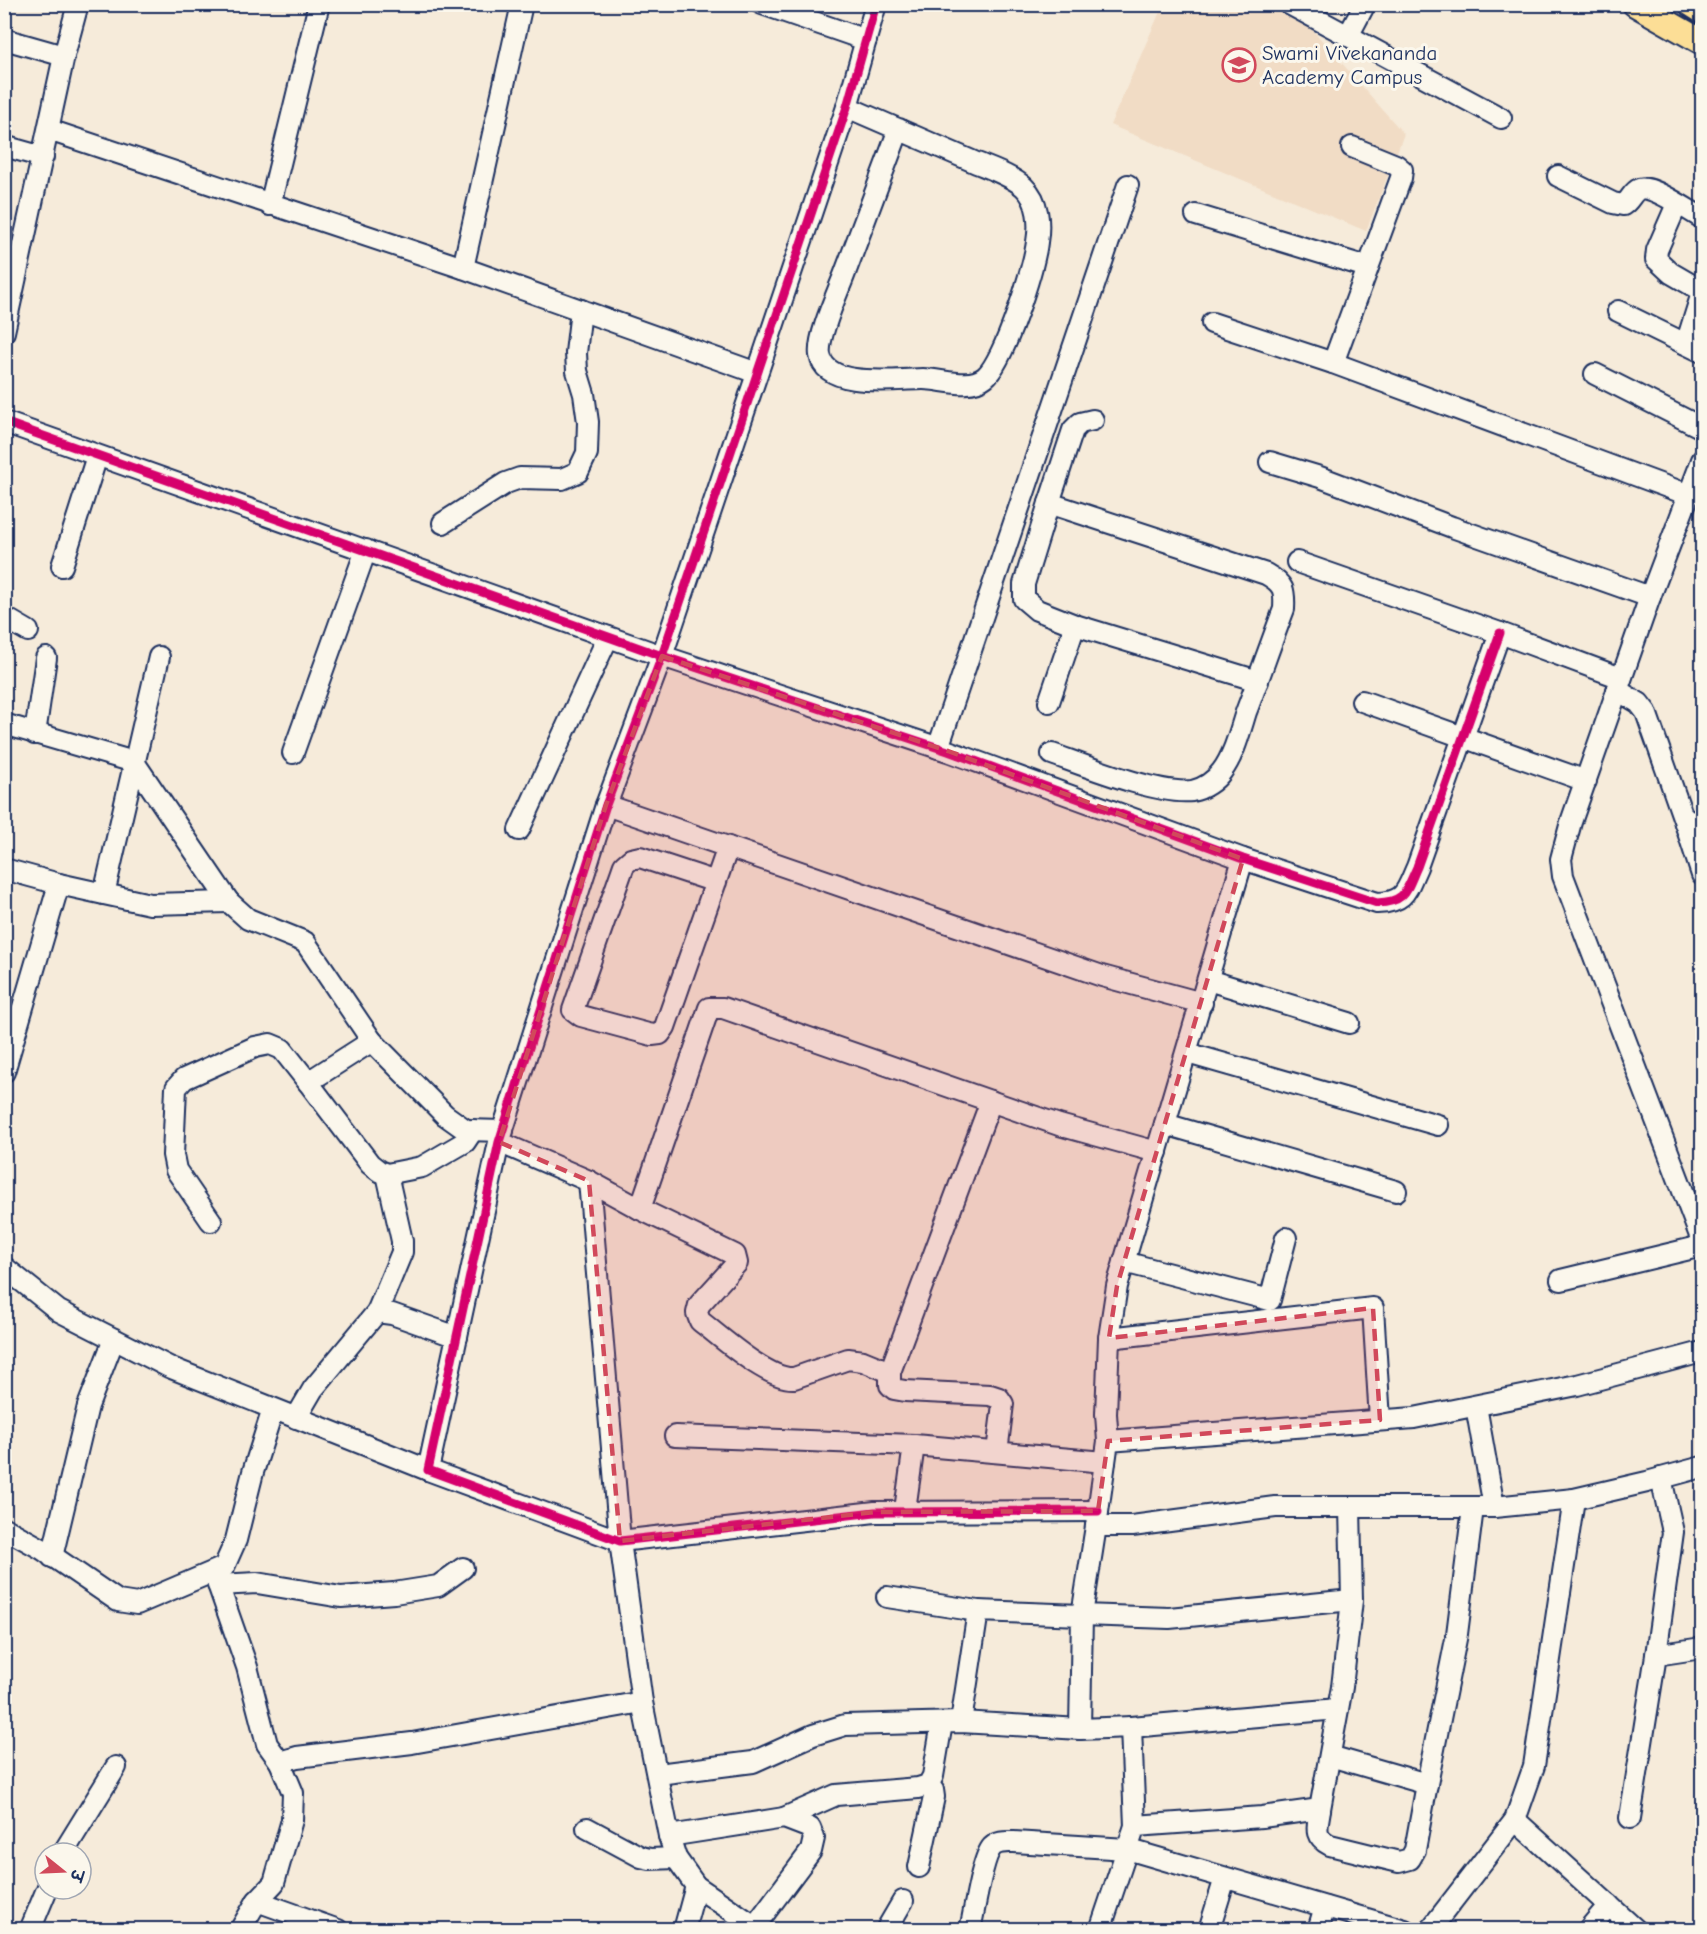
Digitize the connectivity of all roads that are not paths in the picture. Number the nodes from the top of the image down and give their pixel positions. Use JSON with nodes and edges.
{"nodes":[{"id":1,"x":78,"y":4,"type":"edge"},
{"id":2,"x":319,"y":4,"type":"edge"},
{"id":3,"x":522,"y":4,"type":"edge"},
{"id":4,"x":762,"y":4,"type":"edge"},
{"id":5,"x":876,"y":4,"type":"edge"},
{"id":6,"x":1289,"y":4,"type":"edge"},
{"id":7,"x":1365,"y":4,"type":"edge"},
{"id":8,"x":1635,"y":4,"type":"edge"},
{"id":9,"x":1691,"y":4,"type":"edge"},
{"id":10,"x":1702,"y":11,"type":"edge"},
{"id":11,"x":1348,"y":36,"type":"junction"},
{"id":12,"x":4,"y":39,"type":"edge"},
{"id":13,"x":866,"y":40,"type":"junction"},
{"id":14,"x":1702,"y":42,"type":"edge"},
{"id":15,"x":64,"y":56,"type":"junction"},
{"id":16,"x":847,"y":107,"type":"junction"},
{"id":17,"x":1501,"y":118,"type":"dead end"},
{"id":18,"x":899,"y":129,"type":"junction"},
{"id":19,"x":49,"y":130,"type":"junction"},
{"id":20,"x":4,"y":146,"type":"edge"},
{"id":21,"x":1352,"y":147,"type":"dead end"},
{"id":22,"x":43,"y":157,"type":"junction"},
{"id":23,"x":1558,"y":176,"type":"dead end"},
{"id":24,"x":1128,"y":185,"type":"dead end"},
{"id":25,"x":1677,"y":204,"type":"junction"},
{"id":26,"x":270,"y":205,"type":"junction"},
{"id":27,"x":1196,"y":215,"type":"dead end"},
{"id":28,"x":1702,"y":218,"type":"edge"},
{"id":29,"x":1367,"y":267,"type":"junction"},
{"id":30,"x":463,"y":268,"type":"junction"},
{"id":31,"x":1702,"y":292,"type":"edge"},
{"id":32,"x":580,"y":310,"type":"junction"},
{"id":33,"x":1618,"y":311,"type":"dead end"},
{"id":34,"x":1212,"y":322,"type":"dead end"},
{"id":35,"x":4,"y":332,"type":"edge"},
{"id":36,"x":1694,"y":348,"type":"edge"},
{"id":37,"x":1333,"y":363,"type":"junction"},
{"id":38,"x":757,"y":373,"type":"junction"},
{"id":39,"x":1595,"y":374,"type":"dead end"},
{"id":40,"x":1092,"y":420,"type":"dead end"},
{"id":41,"x":4,"y":422,"type":"edge"},
{"id":42,"x":1702,"y":429,"type":"edge"},
{"id":43,"x":97,"y":456,"type":"junction"},
{"id":44,"x":1702,"y":460,"type":"edge"},
{"id":45,"x":1270,"y":462,"type":"dead end"},
{"id":46,"x":1689,"y":495,"type":"junction"},
{"id":47,"x":1049,"y":503,"type":"junction"},
{"id":48,"x":442,"y":523,"type":"dead end"},
{"id":49,"x":366,"y":550,"type":"junction"},
{"id":50,"x":1297,"y":562,"type":"dead end"},
{"id":51,"x":62,"y":566,"type":"dead end"},
{"id":52,"x":1650,"y":597,"type":"junction"},
{"id":53,"x":4,"y":616,"type":"edge"},
{"id":54,"x":1075,"y":625,"type":"junction"},
{"id":55,"x":28,"y":631,"type":"dead end"},
{"id":56,"x":1500,"y":633,"type":"junction"},
{"id":57,"x":608,"y":636,"type":"junction"},
{"id":58,"x":662,"y":656,"type":"junction"},
{"id":59,"x":159,"y":657,"type":"dead end"},
{"id":60,"x":45,"y":658,"type":"dead end"},
{"id":61,"x":1258,"y":681,"type":"junction"},
{"id":62,"x":1619,"y":684,"type":"junction"},
{"id":63,"x":1362,"y":701,"type":"dead end"},
{"id":64,"x":1049,"y":702,"type":"dead end"},
{"id":65,"x":4,"y":724,"type":"edge"},
{"id":66,"x":35,"y":734,"type":"junction"},
{"id":67,"x":1464,"y":737,"type":"junction"},
{"id":68,"x":938,"y":748,"type":"junction"},
{"id":69,"x":293,"y":753,"type":"dead end"},
{"id":70,"x":1052,"y":754,"type":"dead end"},
{"id":71,"x":134,"y":762,"type":"junction"},
{"id":72,"x":1114,"y":776,"type":"junction"},
{"id":73,"x":1586,"y":781,"type":"junction"},
{"id":74,"x":606,"y":805,"type":"junction"},
{"id":75,"x":1104,"y":807,"type":"junction"},
{"id":76,"x":1694,"y":820,"type":"edge"},
{"id":77,"x":519,"y":830,"type":"dead end"},
{"id":78,"x":728,"y":847,"type":"junction"},
{"id":79,"x":1243,"y":859,"type":"junction"},
{"id":80,"x":4,"y":869,"type":"edge"},
{"id":81,"x":1702,"y":875,"type":"edge"},
{"id":82,"x":716,"y":882,"type":"junction"},
{"id":83,"x":59,"y":885,"type":"junction"},
{"id":84,"x":104,"y":894,"type":"junction"},
{"id":85,"x":229,"y":902,"type":"junction"},
{"id":86,"x":1208,"y":980,"type":"junction"},
{"id":87,"x":1202,"y":1003,"type":"junction"},
{"id":88,"x":1349,"y":1023,"type":"dead end"},
{"id":89,"x":372,"y":1041,"type":"junction"},
{"id":90,"x":1186,"y":1053,"type":"junction"},
{"id":91,"x":4,"y":1072,"type":"edge"},
{"id":92,"x":308,"y":1082,"type":"junction"},
{"id":93,"x":991,"y":1101,"type":"junction"},
{"id":94,"x":1165,"y":1124,"type":"junction"},
{"id":95,"x":1438,"y":1125,"type":"dead end"},
{"id":96,"x":473,"y":1130,"type":"junction"},
{"id":97,"x":501,"y":1136,"type":"junction"},
{"id":98,"x":1157,"y":1152,"type":"junction"},
{"id":99,"x":387,"y":1174,"type":"junction"},
{"id":100,"x":589,"y":1181,"type":"junction"},
{"id":101,"x":1396,"y":1191,"type":"dead end"},
{"id":102,"x":640,"y":1209,"type":"junction"},
{"id":103,"x":211,"y":1221,"type":"dead end"},
{"id":104,"x":1286,"y":1238,"type":"dead end"},
{"id":105,"x":1702,"y":1241,"type":"edge"},
{"id":106,"x":1702,"y":1246,"type":"edge"},
{"id":107,"x":1124,"y":1262,"type":"junction"},
{"id":108,"x":4,"y":1267,"type":"edge"},
{"id":109,"x":1561,"y":1280,"type":"dead end"},
{"id":110,"x":377,"y":1312,"type":"junction"},
{"id":111,"x":457,"y":1337,"type":"junction"},
{"id":112,"x":1109,"y":1338,"type":"junction"},
{"id":113,"x":114,"y":1339,"type":"junction"},
{"id":114,"x":1702,"y":1352,"type":"edge"},
{"id":115,"x":890,"y":1372,"type":"junction"},
{"id":116,"x":1476,"y":1406,"type":"junction"},
{"id":117,"x":273,"y":1409,"type":"junction"},
{"id":118,"x":296,"y":1418,"type":"junction"},
{"id":119,"x":1380,"y":1420,"type":"junction"},
{"id":120,"x":675,"y":1436,"type":"dead end"},
{"id":121,"x":1107,"y":1441,"type":"junction"},
{"id":122,"x":914,"y":1445,"type":"junction"},
{"id":123,"x":997,"y":1452,"type":"junction"},
{"id":124,"x":1105,"y":1461,"type":"junction"},
{"id":125,"x":1702,"y":1467,"type":"edge"},
{"id":126,"x":428,"y":1470,"type":"junction"},
{"id":127,"x":1661,"y":1478,"type":"junction"},
{"id":128,"x":1574,"y":1498,"type":"junction"},
{"id":129,"x":1350,"y":1507,"type":"junction"},
{"id":130,"x":1494,"y":1507,"type":"junction"},
{"id":131,"x":1473,"y":1508,"type":"junction"},
{"id":132,"x":905,"y":1510,"type":"junction"},
{"id":133,"x":1097,"y":1518,"type":"junction"},
{"id":134,"x":4,"y":1528,"type":"edge"},
{"id":135,"x":620,"y":1541,"type":"junction"},
{"id":136,"x":52,"y":1557,"type":"junction"},
{"id":137,"x":463,"y":1568,"type":"dead end"},
{"id":138,"x":216,"y":1578,"type":"junction"},
{"id":139,"x":887,"y":1597,"type":"dead end"},
{"id":140,"x":1352,"y":1600,"type":"junction"},
{"id":141,"x":978,"y":1611,"type":"junction"},
{"id":142,"x":1082,"y":1615,"type":"junction"},
{"id":143,"x":1702,"y":1648,"type":"edge"},
{"id":144,"x":1656,"y":1655,"type":"junction"},
{"id":145,"x":642,"y":1702,"type":"junction"},
{"id":146,"x":1338,"y":1709,"type":"junction"},
{"id":147,"x":952,"y":1722,"type":"junction"},
{"id":148,"x":1131,"y":1727,"type":"junction"},
{"id":149,"x":1080,"y":1729,"type":"junction"},
{"id":150,"x":1330,"y":1756,"type":"junction"},
{"id":151,"x":280,"y":1762,"type":"junction"},
{"id":152,"x":116,"y":1767,"type":"dead end"},
{"id":153,"x":658,"y":1773,"type":"junction"},
{"id":154,"x":1427,"y":1784,"type":"junction"},
{"id":155,"x":928,"y":1785,"type":"junction"},
{"id":156,"x":1320,"y":1809,"type":"junction"},
{"id":157,"x":784,"y":1818,"type":"junction"},
{"id":158,"x":1630,"y":1818,"type":"dead end"},
{"id":159,"x":1515,"y":1820,"type":"junction"},
{"id":160,"x":1134,"y":1826,"type":"junction"},
{"id":161,"x":587,"y":1828,"type":"dead end"},
{"id":162,"x":669,"y":1836,"type":"junction"},
{"id":163,"x":70,"y":1841,"type":"edge"},
{"id":164,"x":1126,"y":1849,"type":"junction"},
{"id":165,"x":676,"y":1858,"type":"junction"},
{"id":166,"x":919,"y":1867,"type":"dead end"},
{"id":167,"x":1225,"y":1878,"type":"junction"},
{"id":168,"x":696,"y":1886,"type":"junction"},
{"id":169,"x":42,"y":1901,"type":"edge"},
{"id":170,"x":257,"y":1901,"type":"junction"},
{"id":171,"x":903,"y":1901,"type":"dead end"},
{"id":172,"x":1609,"y":1905,"type":"junction"},
{"id":173,"x":1325,"y":1906,"type":"junction"},
{"id":174,"x":758,"y":1928,"type":"edge"},
{"id":175,"x":30,"y":1929,"type":"edge"},
{"id":176,"x":240,"y":1929,"type":"edge"},
{"id":177,"x":338,"y":1929,"type":"edge"},
{"id":178,"x":684,"y":1929,"type":"edge"},
{"id":179,"x":886,"y":1929,"type":"edge"},
{"id":180,"x":970,"y":1929,"type":"edge"},
{"id":181,"x":1100,"y":1929,"type":"edge"},
{"id":182,"x":1209,"y":1929,"type":"edge"},
{"id":183,"x":1318,"y":1929,"type":"edge"},
{"id":184,"x":1405,"y":1929,"type":"edge"},
{"id":185,"x":1430,"y":1929,"type":"edge"},
{"id":186,"x":1588,"y":1929,"type":"edge"},
{"id":187,"x":1636,"y":1929,"type":"edge"}],
"edges":[{"from":1,"to":15,"type":"street"},
{"from":2,"to":26,"type":"street"},
{"from":3,"to":30,"type":"street"},
{"from":4,"to":13,"type":"street"},
{"from":5,"to":13,"type":"street"},
{"from":6,"to":11,"type":"street"},
{"from":7,"to":11,"type":"street"},
{"from":8,"to":14,"type":"main road"},
{"from":9,"to":10,"type":"main road"},
{"from":11,"to":17,"type":"street"},
{"from":12,"to":15,"type":"street"},
{"from":13,"to":16,"type":"street"},
{"from":15,"to":19,"type":"street"},
{"from":16,"to":18,"type":"street"},
{"from":16,"to":38,"type":"street"},
{"from":18,"to":18,"type":"street"},
{"from":19,"to":22,"type":"street"},
{"from":19,"to":26,"type":"street"},
{"from":20,"to":22,"type":"street"},
{"from":21,"to":29,"type":"street"},
{"from":22,"to":35,"type":"street"},
{"from":23,"to":25,"type":"street"},
{"from":24,"to":68,"type":"street"},
{"from":25,"to":28,"type":"street"},
{"from":25,"to":31,"type":"street"},
{"from":26,"to":30,"type":"street"},
{"from":27,"to":29,"type":"street"},
{"from":29,"to":37,"type":"street"},
{"from":30,"to":32,"type":"street"},
{"from":31,"to":36,"type":"street"},
{"from":32,"to":38,"type":"street"},
{"from":32,"to":48,"type":"street"},
{"from":33,"to":36,"type":"street"},
{"from":34,"to":37,"type":"street"},
{"from":37,"to":46,"type":"street"},
{"from":38,"to":58,"type":"street"},
{"from":39,"to":42,"type":"street"},
{"from":40,"to":47,"type":"street"},
{"from":41,"to":43,"type":"street"},
{"from":43,"to":49,"type":"street"},
{"from":43,"to":51,"type":"street"},
{"from":44,"to":46,"type":"street"},
{"from":45,"to":52,"type":"street"},
{"from":46,"to":52,"type":"street"},
{"from":47,"to":54,"type":"street"},
{"from":47,"to":61,"type":"street"},
{"from":49,"to":57,"type":"street"},
{"from":49,"to":69,"type":"street"},
{"from":50,"to":56,"type":"street"},
{"from":52,"to":62,"type":"street"},
{"from":53,"to":55,"type":"street"},
{"from":54,"to":61,"type":"street"},
{"from":54,"to":64,"type":"street"},
{"from":56,"to":62,"type":"street"},
{"from":56,"to":67,"type":"street"},
{"from":57,"to":58,"type":"street"},
{"from":57,"to":77,"type":"street"},
{"from":58,"to":68,"type":"street"},
{"from":58,"to":74,"type":"street"},
{"from":59,"to":71,"type":"street"},
{"from":60,"to":66,"type":"street"},
{"from":61,"to":72,"type":"street"},
{"from":62,"to":73,"type":"street"},
{"from":62,"to":76,"type":"street"},
{"from":63,"to":67,"type":"street"},
{"from":65,"to":66,"type":"street"},
{"from":66,"to":71,"type":"street"},
{"from":67,"to":73,"type":"street"},
{"from":67,"to":79,"type":"street"},
{"from":68,"to":75,"type":"street"},
{"from":70,"to":72,"type":"street"},
{"from":71,"to":84,"type":"street"},
{"from":71,"to":85,"type":"street"},
{"from":72,"to":75,"type":"street"},
{"from":73,"to":105,"type":"street"},
{"from":74,"to":78,"type":"street"},
{"from":74,"to":97,"type":"street"},
{"from":75,"to":79,"type":"street"},
{"from":76,"to":81,"type":"street"},
{"from":78,"to":82,"type":"street"},
{"from":78,"to":87,"type":"street"},
{"from":79,"to":86,"type":"street"},
{"from":80,"to":83,"type":"street"},
{"from":82,"to":82,"type":"street"},
{"from":83,"to":84,"type":"street"},
{"from":83,"to":91,"type":"street"},
{"from":84,"to":85,"type":"street"},
{"from":85,"to":89,"type":"street"},
{"from":86,"to":87,"type":"street"},
{"from":86,"to":88,"type":"street"},
{"from":87,"to":90,"type":"street"},
{"from":89,"to":92,"type":"street"},
{"from":89,"to":96,"type":"street"},
{"from":90,"to":94,"type":"street"},
{"from":90,"to":95,"type":"street"},
{"from":92,"to":99,"type":"street"},
{"from":92,"to":103,"type":"street"},
{"from":93,"to":98,"type":"street"},
{"from":93,"to":102,"type":"street"},
{"from":93,"to":115,"type":"street"},
{"from":94,"to":98,"type":"street"},
{"from":94,"to":101,"type":"street"},
{"from":96,"to":97,"type":"street"},
{"from":96,"to":99,"type":"street"},
{"from":97,"to":100,"type":"street"},
{"from":97,"to":111,"type":"street"},
{"from":98,"to":107,"type":"street"},
{"from":99,"to":110,"type":"street"},
{"from":100,"to":102,"type":"street"},
{"from":100,"to":135,"type":"street"},
{"from":102,"to":115,"type":"street"},
{"from":104,"to":107,"type":"street"},
{"from":106,"to":109,"type":"street"},
{"from":107,"to":112,"type":"street"},
{"from":108,"to":113,"type":"street"},
{"from":110,"to":111,"type":"street"},
{"from":110,"to":118,"type":"street"},
{"from":111,"to":126,"type":"street"},
{"from":112,"to":119,"type":"street"},
{"from":112,"to":121,"type":"street"},
{"from":113,"to":117,"type":"street"},
{"from":113,"to":136,"type":"street"},
{"from":114,"to":116,"type":"street"},
{"from":115,"to":123,"type":"street"},
{"from":116,"to":119,"type":"street"},
{"from":116,"to":130,"type":"street"},
{"from":117,"to":118,"type":"street"},
{"from":117,"to":138,"type":"street"},
{"from":118,"to":126,"type":"street"},
{"from":119,"to":121,"type":"street"},
{"from":120,"to":122,"type":"street"},
{"from":121,"to":124,"type":"street"},
{"from":122,"to":123,"type":"street"},
{"from":122,"to":132,"type":"street"},
{"from":123,"to":124,"type":"street"},
{"from":124,"to":133,"type":"street"},
{"from":125,"to":127,"type":"street"},
{"from":126,"to":135,"type":"street"},
{"from":127,"to":128,"type":"street"},
{"from":127,"to":144,"type":"street"},
{"from":128,"to":130,"type":"street"},
{"from":128,"to":159,"type":"street"},
{"from":129,"to":131,"type":"street"},
{"from":129,"to":133,"type":"street"},
{"from":129,"to":140,"type":"street"},
{"from":130,"to":131,"type":"street"},
{"from":131,"to":154,"type":"street"},
{"from":132,"to":133,"type":"street"},
{"from":132,"to":135,"type":"street"},
{"from":133,"to":142,"type":"street"},
{"from":134,"to":136,"type":"street"},
{"from":135,"to":145,"type":"street"},
{"from":136,"to":138,"type":"street"},
{"from":137,"to":138,"type":"street"},
{"from":138,"to":151,"type":"street"},
{"from":139,"to":141,"type":"street"},
{"from":140,"to":142,"type":"street"},
{"from":140,"to":146,"type":"street"},
{"from":141,"to":142,"type":"street"},
{"from":141,"to":147,"type":"street"},
{"from":142,"to":149,"type":"street"},
{"from":143,"to":144,"type":"street"},
{"from":144,"to":158,"type":"street"},
{"from":145,"to":151,"type":"street"},
{"from":145,"to":153,"type":"street"},
{"from":146,"to":148,"type":"street"},
{"from":146,"to":150,"type":"street"},
{"from":147,"to":149,"type":"street"},
{"from":147,"to":153,"type":"street"},
{"from":147,"to":155,"type":"street"},
{"from":148,"to":149,"type":"street"},
{"from":148,"to":160,"type":"street"},
{"from":150,"to":154,"type":"street"},
{"from":150,"to":156,"type":"street"},
{"from":151,"to":170,"type":"street"},
{"from":152,"to":163,"type":"street"},
{"from":153,"to":162,"type":"street"},
{"from":154,"to":156,"type":"street"},
{"from":155,"to":157,"type":"street"},
{"from":155,"to":166,"type":"street"},
{"from":156,"to":160,"type":"street"},
{"from":157,"to":162,"type":"street"},
{"from":157,"to":174,"type":"street"},
{"from":159,"to":172,"type":"street"},
{"from":159,"to":185,"type":"street"},
{"from":160,"to":164,"type":"street"},
{"from":161,"to":165,"type":"street"},
{"from":162,"to":165,"type":"street"},
{"from":164,"to":167,"type":"street"},
{"from":164,"to":180,"type":"street"},
{"from":164,"to":181,"type":"street"},
{"from":165,"to":168,"type":"street"},
{"from":167,"to":173,"type":"street"},
{"from":167,"to":182,"type":"street"},
{"from":168,"to":174,"type":"street"},
{"from":168,"to":178,"type":"street"},
{"from":169,"to":175,"type":"street"},
{"from":170,"to":176,"type":"street"},
{"from":170,"to":177,"type":"street"},
{"from":171,"to":179,"type":"street"},
{"from":172,"to":186,"type":"street"},
{"from":172,"to":187,"type":"street"},
{"from":173,"to":183,"type":"street"},
{"from":173,"to":184,"type":"street"}]}
